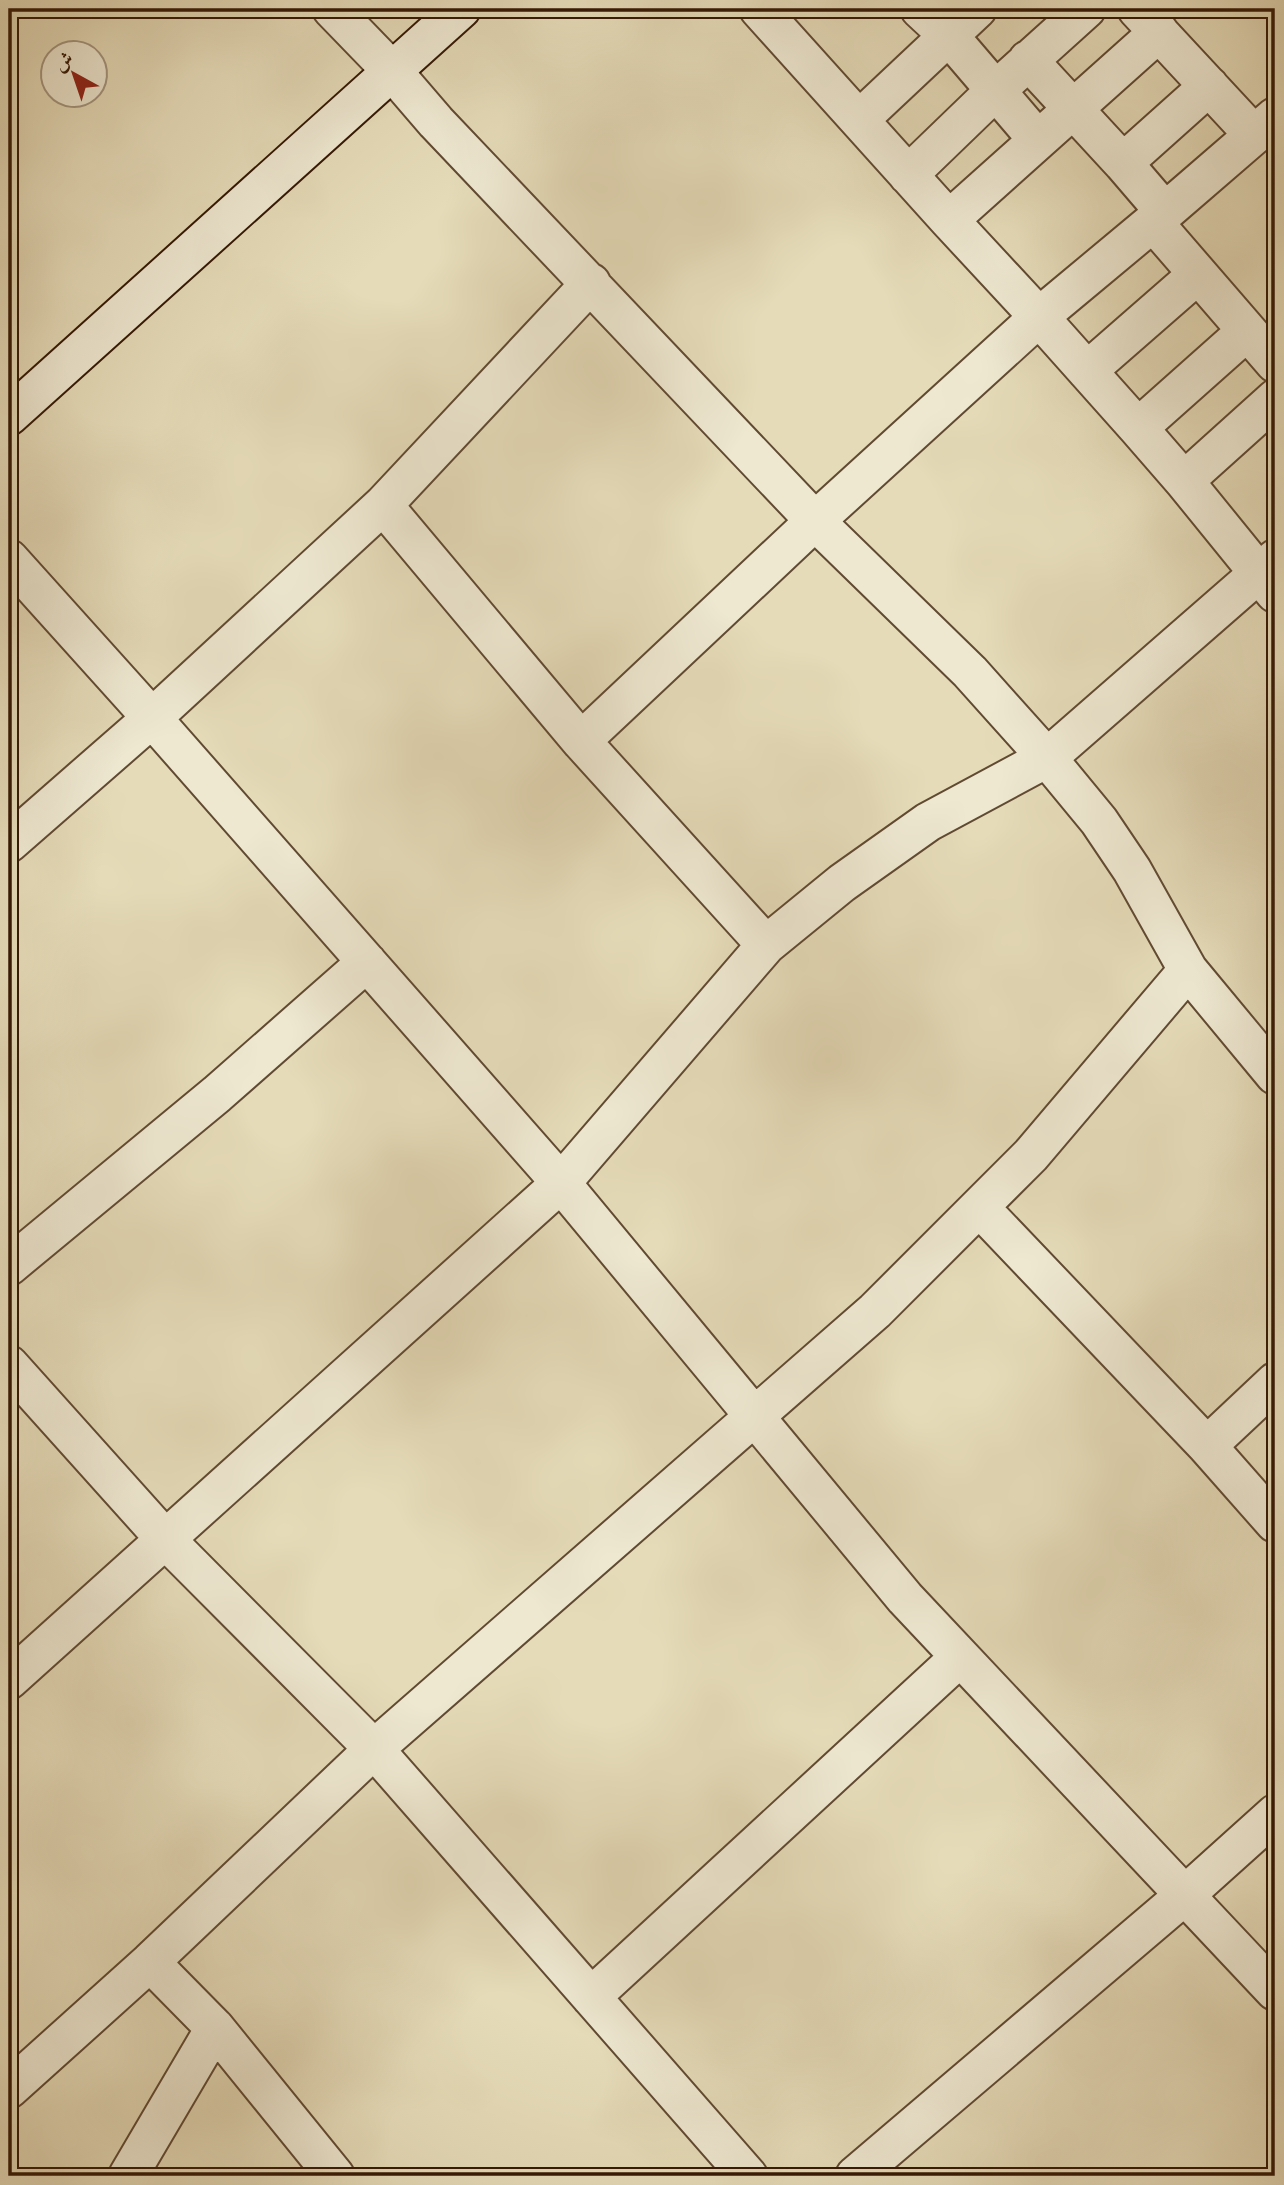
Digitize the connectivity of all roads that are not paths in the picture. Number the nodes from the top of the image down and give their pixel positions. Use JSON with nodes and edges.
{"nodes":[{"id":1,"x":332,"y":9,"type":"edge"},
{"id":2,"x":461,"y":9,"type":"edge"},
{"id":3,"x":759,"y":9,"type":"edge"},
{"id":4,"x":920,"y":9,"type":"edge"},
{"id":5,"x":977,"y":9,"type":"edge"},
{"id":6,"x":1086,"y":9,"type":"edge"},
{"id":7,"x":1148,"y":20,"type":"edge"},
{"id":8,"x":796,"y":25,"type":"edge"},
{"id":9,"x":949,"y":36,"type":"junction"},
{"id":10,"x":1028,"y":60,"type":"junction"},
{"id":11,"x":393,"y":72,"type":"junction"},
{"id":12,"x":1209,"y":86,"type":"junction"},
{"id":13,"x":995,"y":91,"type":"junction"},
{"id":14,"x":1073,"y":109,"type":"junction"},
{"id":15,"x":860,"y":120,"type":"junction"},
{"id":16,"x":1265,"y":126,"type":"edge"},
{"id":17,"x":1038,"y":140,"type":"junction"},
{"id":18,"x":1123,"y":163,"type":"junction"},
{"id":19,"x":908,"y":175,"type":"junction"},
{"id":20,"x":1159,"y":217,"type":"junction"},
{"id":21,"x":948,"y":220,"type":"junction"},
{"id":22,"x":1198,"y":274,"type":"junction"},
{"id":23,"x":591,"y":283,"type":"junction"},
{"id":24,"x":1039,"y":317,"type":"junction"},
{"id":25,"x":1247,"y":331,"type":"junction"},
{"id":26,"x":1275,"y":363,"type":"edge"},
{"id":27,"x":1087,"y":371,"type":"junction"},
{"id":28,"x":1275,"y":399,"type":"edge"},
{"id":29,"x":9,"y":416,"type":"edge"},
{"id":30,"x":1139,"y":428,"type":"junction"},
{"id":31,"x":1184,"y":481,"type":"junction"},
{"id":32,"x":383,"y":505,"type":"junction"},
{"id":33,"x":815,"y":521,"type":"junction"},
{"id":34,"x":9,"y":559,"type":"edge"},
{"id":35,"x":1270,"y":576,"type":"edge"},
{"id":36,"x":152,"y":718,"type":"junction"},
{"id":37,"x":581,"y":741,"type":"junction"},
{"id":38,"x":1047,"y":758,"type":"junction"},
{"id":39,"x":9,"y":843,"type":"edge"},
{"id":40,"x":766,"y":945,"type":"junction"},
{"id":41,"x":367,"y":961,"type":"junction"},
{"id":42,"x":1188,"y":970,"type":"junction"},
{"id":43,"x":1275,"y":1075,"type":"edge"},
{"id":44,"x":561,"y":1183,"type":"junction"},
{"id":45,"x":980,"y":1208,"type":"junction"},
{"id":46,"x":9,"y":1266,"type":"edge"},
{"id":47,"x":9,"y":1365,"type":"edge"},
{"id":48,"x":1275,"y":1382,"type":"edge"},
{"id":49,"x":754,"y":1416,"type":"junction"},
{"id":50,"x":1206,"y":1446,"type":"junction"},
{"id":51,"x":1275,"y":1523,"type":"edge"},
{"id":52,"x":166,"y":1540,"type":"junction"},
{"id":53,"x":960,"y":1657,"type":"junction"},
{"id":54,"x":9,"y":1680,"type":"edge"},
{"id":55,"x":374,"y":1749,"type":"junction"},
{"id":56,"x":1275,"y":1814,"type":"edge"},
{"id":57,"x":1185,"y":1895,"type":"junction"},
{"id":58,"x":150,"y":1962,"type":"junction"},
{"id":59,"x":1275,"y":1991,"type":"edge"},
{"id":60,"x":591,"y":1997,"type":"junction"},
{"id":61,"x":215,"y":2028,"type":"junction"},
{"id":62,"x":9,"y":2089,"type":"edge"},
{"id":63,"x":128,"y":2176,"type":"edge"},
{"id":64,"x":335,"y":2176,"type":"edge"},
{"id":65,"x":748,"y":2176,"type":"edge"},
{"id":66,"x":855,"y":2176,"type":"edge"}],
"edges":[{"from":1,"to":11,"type":"street"},
{"from":2,"to":11,"type":"street"},
{"from":3,"to":8,"type":"street"},
{"from":4,"to":9,"type":"street"},
{"from":5,"to":9,"type":"street"},
{"from":6,"to":10,"type":"street"},
{"from":7,"to":12,"type":"street"},
{"from":7,"to":14,"type":"street"},
{"from":8,"to":15,"type":"street"},
{"from":9,"to":13,"type":"street"},
{"from":9,"to":15,"type":"street"},
{"from":10,"to":13,"type":"street"},
{"from":10,"to":14,"type":"street"},
{"from":11,"to":23,"type":"street"},
{"from":11,"to":29,"type":"street"},
{"from":12,"to":16,"type":"street"},
{"from":12,"to":18,"type":"street"},
{"from":13,"to":17,"type":"street"},
{"from":13,"to":19,"type":"street"},
{"from":14,"to":17,"type":"street"},
{"from":14,"to":18,"type":"street"},
{"from":15,"to":19,"type":"street"},
{"from":16,"to":20,"type":"street"},
{"from":17,"to":21,"type":"street"},
{"from":18,"to":20,"type":"street"},
{"from":19,"to":21,"type":"street"},
{"from":20,"to":22,"type":"street"},
{"from":20,"to":24,"type":"street"},
{"from":21,"to":24,"type":"street"},
{"from":22,"to":25,"type":"street"},
{"from":22,"to":27,"type":"street"},
{"from":23,"to":32,"type":"street"},
{"from":23,"to":33,"type":"street"},
{"from":24,"to":27,"type":"street"},
{"from":24,"to":33,"type":"street"},
{"from":25,"to":26,"type":"street"},
{"from":25,"to":30,"type":"street"},
{"from":27,"to":30,"type":"street"},
{"from":28,"to":31,"type":"street"},
{"from":30,"to":31,"type":"street"},
{"from":31,"to":35,"type":"street"},
{"from":32,"to":36,"type":"street"},
{"from":32,"to":37,"type":"street"},
{"from":33,"to":37,"type":"street"},
{"from":33,"to":38,"type":"street"},
{"from":34,"to":36,"type":"street"},
{"from":35,"to":38,"type":"street"},
{"from":36,"to":39,"type":"street"},
{"from":36,"to":41,"type":"street"},
{"from":37,"to":40,"type":"street"},
{"from":38,"to":40,"type":"street"},
{"from":38,"to":42,"type":"street"},
{"from":40,"to":44,"type":"street"},
{"from":41,"to":44,"type":"street"},
{"from":41,"to":46,"type":"street"},
{"from":42,"to":43,"type":"street"},
{"from":42,"to":45,"type":"street"},
{"from":44,"to":49,"type":"street"},
{"from":44,"to":52,"type":"street"},
{"from":45,"to":49,"type":"street"},
{"from":45,"to":50,"type":"street"},
{"from":47,"to":52,"type":"street"},
{"from":48,"to":50,"type":"street"},
{"from":49,"to":53,"type":"street"},
{"from":49,"to":55,"type":"street"},
{"from":50,"to":51,"type":"street"},
{"from":52,"to":54,"type":"street"},
{"from":52,"to":55,"type":"street"},
{"from":53,"to":57,"type":"street"},
{"from":53,"to":60,"type":"street"},
{"from":55,"to":58,"type":"street"},
{"from":55,"to":60,"type":"street"},
{"from":56,"to":57,"type":"street"},
{"from":57,"to":59,"type":"street"},
{"from":57,"to":66,"type":"street"},
{"from":58,"to":61,"type":"street"},
{"from":58,"to":62,"type":"street"},
{"from":60,"to":65,"type":"street"},
{"from":61,"to":63,"type":"street"},
{"from":61,"to":64,"type":"street"}]}
